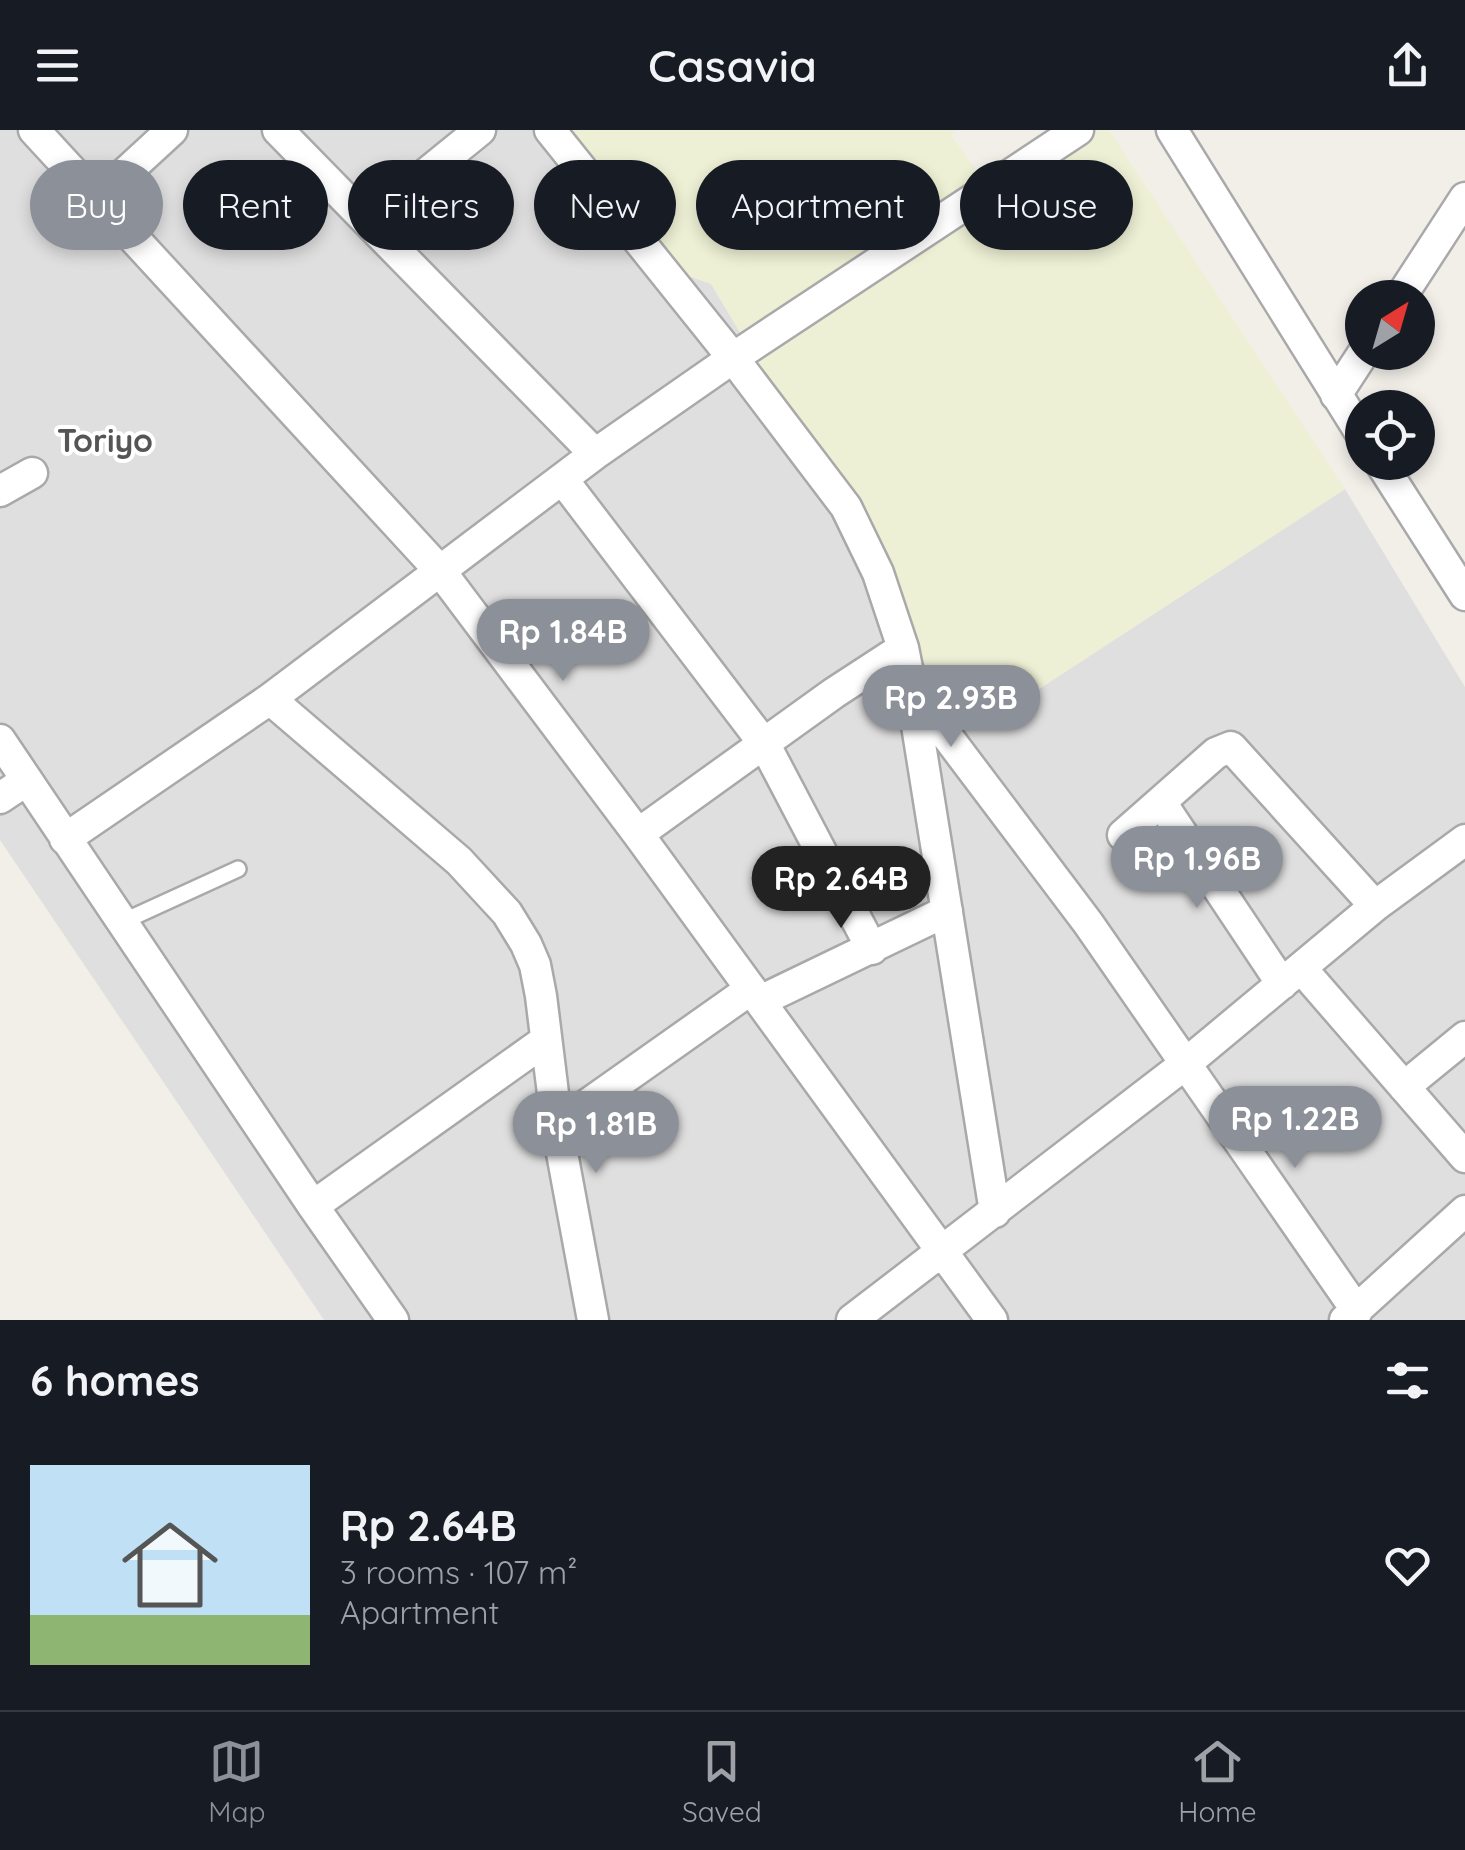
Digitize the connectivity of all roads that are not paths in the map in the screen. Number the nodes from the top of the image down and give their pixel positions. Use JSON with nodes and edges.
{"nodes":[{"id":1,"x":34,"y":130,"type":"edge"},
{"id":2,"x":172,"y":130,"type":"edge"},
{"id":3,"x":278,"y":130,"type":"edge"},
{"id":4,"x":480,"y":130,"type":"edge"},
{"id":5,"x":550,"y":130,"type":"edge"},
{"id":6,"x":1078,"y":130,"type":"edge"},
{"id":7,"x":1172,"y":130,"type":"edge"},
{"id":8,"x":61,"y":160,"type":"edge"},
{"id":9,"x":139,"y":160,"type":"edge"},
{"id":10,"x":443,"y":160,"type":"edge"},
{"id":11,"x":1465,"y":198,"type":"edge"},
{"id":12,"x":348,"y":201,"type":"edge"},
{"id":13,"x":144,"y":250,"type":"edge"},
{"id":14,"x":396,"y":250,"type":"edge"},
{"id":15,"x":1412,"y":280,"type":"edge"},
{"id":16,"x":733,"y":358,"type":"junction"},
{"id":17,"x":1352,"y":370,"type":"edge"},
{"id":18,"x":1336,"y":394,"type":"junction"},
{"id":19,"x":1345,"y":408,"type":"edge"},
{"id":20,"x":595,"y":454,"type":"junction"},
{"id":21,"x":32,"y":473,"type":"dead end"},
{"id":22,"x":563,"y":480,"type":"junction"},
{"id":23,"x":1392,"y":480,"type":"edge"},
{"id":24,"x":0,"y":492,"type":"edge"},
{"id":25,"x":441,"y":572,"type":"junction"},
{"id":26,"x":1465,"y":595,"type":"edge"},
{"id":27,"x":904,"y":648,"type":"junction"},
{"id":28,"x":911,"y":688,"type":"junction"},
{"id":29,"x":270,"y":699,"type":"junction"},
{"id":30,"x":0,"y":740,"type":"edge"},
{"id":31,"x":765,"y":744,"type":"junction"},
{"id":32,"x":26,"y":780,"type":"junction"},
{"id":33,"x":0,"y":798,"type":"edge"},
{"id":34,"x":1162,"y":804,"type":"junction"},
{"id":35,"x":638,"y":834,"type":"junction"},
{"id":36,"x":1124,"y":834,"type":"dead end"},
{"id":37,"x":66,"y":839,"type":"junction"},
{"id":38,"x":1465,"y":840,"type":"edge"},
{"id":39,"x":238,"y":869,"type":"dead end"},
{"id":40,"x":1375,"y":906,"type":"junction"},
{"id":41,"x":946,"y":911,"type":"junction"},
{"id":42,"x":122,"y":922,"type":"junction"},
{"id":43,"x":872,"y":949,"type":"junction"},
{"id":44,"x":1291,"y":976,"type":"junction"},
{"id":45,"x":755,"y":995,"type":"junction"},
{"id":46,"x":1465,"y":1037,"type":"edge"},
{"id":47,"x":546,"y":1040,"type":"junction"},
{"id":48,"x":1184,"y":1065,"type":"junction"},
{"id":49,"x":1404,"y":1086,"type":"junction"},
{"id":50,"x":557,"y":1126,"type":"junction"},
{"id":51,"x":1465,"y":1157,"type":"edge"},
{"id":52,"x":312,"y":1206,"type":"junction"},
{"id":53,"x":1465,"y":1211,"type":"edge"},
{"id":54,"x":995,"y":1212,"type":"junction"},
{"id":55,"x":942,"y":1249,"type":"junction"},
{"id":56,"x":1351,"y":1316,"type":"edge"},
{"id":57,"x":393,"y":1320,"type":"edge"},
{"id":58,"x":592,"y":1320,"type":"edge"},
{"id":59,"x":852,"y":1320,"type":"edge"},
{"id":60,"x":992,"y":1320,"type":"edge"}],
"edges":[{"from":1,"to":8,"type":"street"},
{"from":2,"to":9,"type":"street"},
{"from":3,"to":12,"type":"street"},
{"from":4,"to":10,"type":"street"},
{"from":5,"to":16,"type":"street"},
{"from":6,"to":16,"type":"street"},
{"from":7,"to":18,"type":"street"},
{"from":11,"to":15,"type":"street"},
{"from":13,"to":25,"type":"street"},
{"from":14,"to":20,"type":"street"},
{"from":16,"to":20,"type":"street"},
{"from":16,"to":27,"type":"street"},
{"from":17,"to":18,"type":"street"},
{"from":18,"to":19,"type":"street"},
{"from":20,"to":22,"type":"street"},
{"from":21,"to":24,"type":"street"},
{"from":22,"to":25,"type":"street"},
{"from":22,"to":31,"type":"street"},
{"from":23,"to":26,"type":"street"},
{"from":25,"to":29,"type":"street"},
{"from":25,"to":35,"type":"street"},
{"from":27,"to":28,"type":"street"},
{"from":27,"to":31,"type":"street"},
{"from":28,"to":41,"type":"street"},
{"from":28,"to":48,"type":"street"},
{"from":29,"to":37,"type":"street"},
{"from":29,"to":47,"type":"street"},
{"from":30,"to":32,"type":"street"},
{"from":31,"to":35,"type":"street"},
{"from":31,"to":43,"type":"street"},
{"from":32,"to":33,"type":"street"},
{"from":32,"to":37,"type":"street"},
{"from":34,"to":36,"type":"street"},
{"from":34,"to":40,"type":"street"},
{"from":34,"to":44,"type":"street"},
{"from":35,"to":45,"type":"street"},
{"from":37,"to":42,"type":"street"},
{"from":38,"to":40,"type":"street"},
{"from":39,"to":42,"type":"lane"},
{"from":40,"to":44,"type":"street"},
{"from":41,"to":43,"type":"street"},
{"from":41,"to":54,"type":"street"},
{"from":42,"to":52,"type":"street"},
{"from":43,"to":45,"type":"street"},
{"from":44,"to":48,"type":"street"},
{"from":44,"to":49,"type":"street"},
{"from":45,"to":50,"type":"street"},
{"from":45,"to":55,"type":"street"},
{"from":46,"to":49,"type":"street"},
{"from":47,"to":50,"type":"street"},
{"from":47,"to":52,"type":"street"},
{"from":48,"to":54,"type":"street"},
{"from":48,"to":56,"type":"street"},
{"from":49,"to":51,"type":"street"},
{"from":50,"to":58,"type":"street"},
{"from":52,"to":57,"type":"street"},
{"from":53,"to":56,"type":"street"},
{"from":54,"to":55,"type":"street"},
{"from":55,"to":59,"type":"street"},
{"from":55,"to":60,"type":"street"}]}
